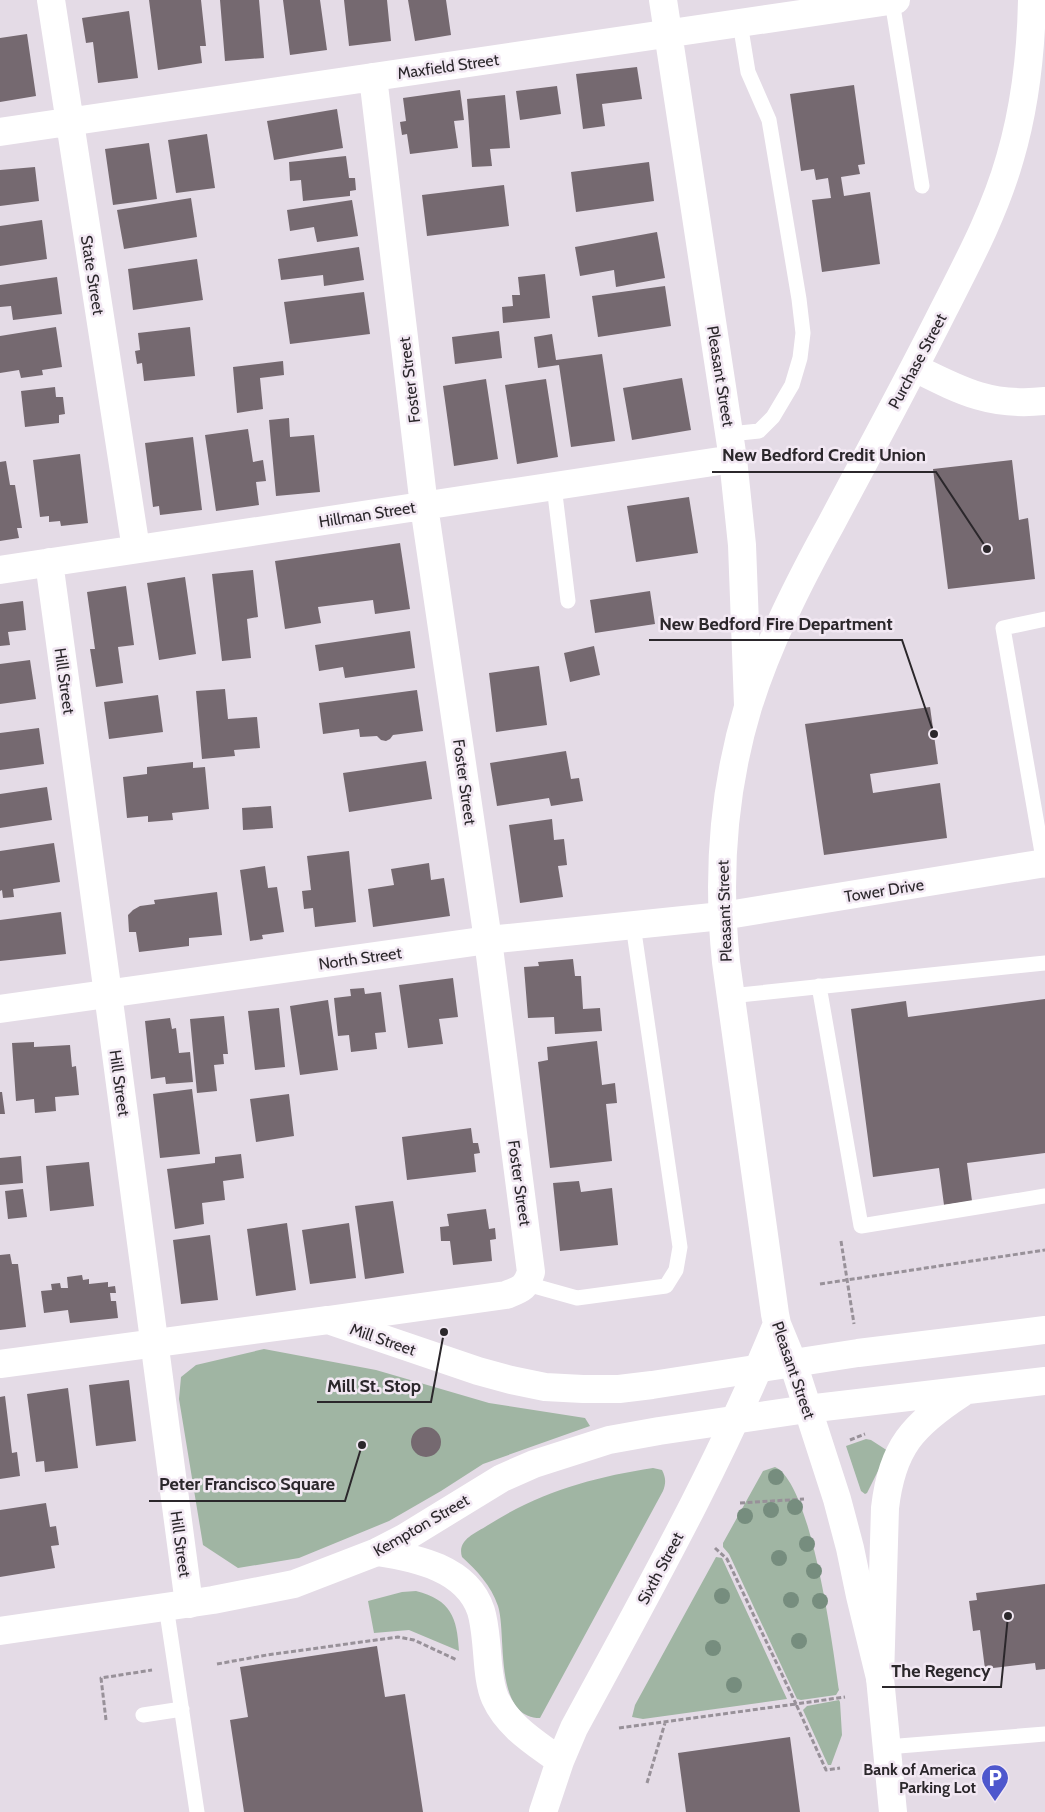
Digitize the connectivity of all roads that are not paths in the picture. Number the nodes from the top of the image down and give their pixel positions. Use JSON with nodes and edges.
{"nodes":[{"id":1,"x":51,"y":0,"type":"edge"},
{"id":2,"x":663,"y":0,"type":"edge"},
{"id":3,"x":896,"y":0,"type":"edge"},
{"id":4,"x":1032,"y":0,"type":"edge"},
{"id":5,"x":892,"y":1,"type":"edge"},
{"id":6,"x":740,"y":23,"type":"junction"},
{"id":7,"x":668,"y":34,"type":"junction"},
{"id":8,"x":1037,"y":52,"type":"edge"},
{"id":9,"x":373,"y":77,"type":"junction"},
{"id":10,"x":69,"y":122,"type":"junction"},
{"id":11,"x":0,"y":132,"type":"edge"},
{"id":12,"x":922,"y":186,"type":"dead end"},
{"id":13,"x":915,"y":368,"type":"junction"},
{"id":14,"x":1045,"y":401,"type":"edge"},
{"id":15,"x":731,"y":447,"type":"junction"},
{"id":16,"x":554,"y":486,"type":"junction"},
{"id":17,"x":424,"y":506,"type":"junction"},
{"id":18,"x":136,"y":549,"type":"junction"},
{"id":19,"x":49,"y":562,"type":"junction"},
{"id":20,"x":0,"y":570,"type":"edge"},
{"id":21,"x":568,"y":601,"type":"dead end"},
{"id":22,"x":1045,"y":620,"type":"edge"},
{"id":23,"x":748,"y":706,"type":"junction"},
{"id":24,"x":1045,"y":866,"type":"edge"},
{"id":25,"x":722,"y":916,"type":"junction"},
{"id":26,"x":634,"y":925,"type":"junction"},
{"id":27,"x":488,"y":940,"type":"junction"},
{"id":28,"x":1045,"y":963,"type":"edge"},
{"id":29,"x":819,"y":986,"type":"junction"},
{"id":30,"x":108,"y":994,"type":"junction"},
{"id":31,"x":730,"y":996,"type":"junction"},
{"id":32,"x":0,"y":1010,"type":"edge"},
{"id":33,"x":1045,"y":1196,"type":"edge"},
{"id":34,"x":527,"y":1284,"type":"junction"},
{"id":35,"x":328,"y":1320,"type":"junction"},
{"id":36,"x":777,"y":1324,"type":"junction"},
{"id":37,"x":1045,"y":1330,"type":"edge"},
{"id":38,"x":155,"y":1343,"type":"junction"},
{"id":39,"x":793,"y":1363,"type":"junction"},
{"id":40,"x":0,"y":1364,"type":"edge"},
{"id":41,"x":759,"y":1369,"type":"junction"},
{"id":42,"x":1045,"y":1381,"type":"edge"},
{"id":43,"x":965,"y":1390,"type":"junction"},
{"id":44,"x":807,"y":1409,"type":"junction"},
{"id":45,"x":735,"y":1419,"type":"junction"},
{"id":46,"x":377,"y":1552,"type":"junction"},
{"id":47,"x":178,"y":1605,"type":"junction"},
{"id":48,"x":0,"y":1631,"type":"edge"},
{"id":49,"x":880,"y":1678,"type":"junction"},
{"id":50,"x":182,"y":1709,"type":"junction"},
{"id":51,"x":144,"y":1715,"type":"dead end"},
{"id":52,"x":1045,"y":1734,"type":"edge"},
{"id":53,"x":887,"y":1747,"type":"junction"},
{"id":54,"x":560,"y":1761,"type":"junction"},
{"id":55,"x":197,"y":1812,"type":"edge"},
{"id":56,"x":543,"y":1812,"type":"edge"},
{"id":57,"x":893,"y":1812,"type":"edge"}],
"edges":[{"from":1,"to":10,"type":"street","name":"State Street"},
{"from":2,"to":7,"type":"street","name":"Pleasant Street"},
{"from":3,"to":5,"type":"street","name":"Maxfield Street"},
{"from":4,"to":8,"type":"street","name":"Purchase Street"},
{"from":5,"to":6,"type":"street","name":"Maxfield Street"},
{"from":5,"to":12,"type":"lane"},
{"from":6,"to":7,"type":"street","name":"Maxfield Street"},
{"from":6,"to":15,"type":"lane"},
{"from":7,"to":9,"type":"street","name":"Maxfield Street"},
{"from":7,"to":15,"type":"street","name":"Pleasant Street"},
{"from":8,"to":13,"type":"street","name":"Purchase Street"},
{"from":9,"to":10,"type":"street","name":"Maxfield Street"},
{"from":9,"to":17,"type":"street","name":"Foster Street"},
{"from":10,"to":11,"type":"street","name":"Maxfield Street"},
{"from":10,"to":18,"type":"street","name":"State Street"},
{"from":13,"to":14,"type":"street"},
{"from":13,"to":23,"type":"street","name":"Purchase Street"},
{"from":15,"to":16,"type":"street","name":"Hillman Street"},
{"from":15,"to":23,"type":"street","name":"Pleasant Street"},
{"from":16,"to":17,"type":"street","name":"Hillman Street"},
{"from":16,"to":21,"type":"lane"},
{"from":17,"to":18,"type":"street","name":"Hillman Street"},
{"from":17,"to":27,"type":"street","name":"Foster Street"},
{"from":18,"to":19,"type":"street","name":"Hillman Street"},
{"from":19,"to":20,"type":"street","name":"Hillman Street"},
{"from":19,"to":30,"type":"street","name":"Hill Street"},
{"from":22,"to":24,"type":"lane"},
{"from":23,"to":25,"type":"street","name":"Pleasant Street"},
{"from":24,"to":25,"type":"street","name":"Tower Drive"},
{"from":25,"to":26,"type":"street","name":"North Street"},
{"from":25,"to":31,"type":"street","name":"Pleasant Street"},
{"from":26,"to":27,"type":"street","name":"North Street"},
{"from":26,"to":34,"type":"lane"},
{"from":27,"to":30,"type":"street","name":"North Street"},
{"from":27,"to":34,"type":"street","name":"Foster Street"},
{"from":28,"to":29,"type":"lane"},
{"from":29,"to":31,"type":"lane"},
{"from":29,"to":33,"type":"lane"},
{"from":30,"to":32,"type":"street","name":"North Street"},
{"from":30,"to":38,"type":"street","name":"Hill Street"},
{"from":31,"to":36,"type":"street","name":"Pleasant Street"},
{"from":34,"to":35,"type":"street"},
{"from":35,"to":38,"type":"street","name":"Mill Street"},
{"from":35,"to":41,"type":"street","name":"Mill Street"},
{"from":36,"to":39,"type":"street","name":"Pleasant Street"},
{"from":36,"to":41,"type":"street","name":"Sixth Street"},
{"from":37,"to":39,"type":"street","name":"Mill Street"},
{"from":38,"to":40,"type":"street","name":"Mill Street"},
{"from":38,"to":47,"type":"street","name":"Hill Street"},
{"from":39,"to":41,"type":"street","name":"Mill Street"},
{"from":39,"to":44,"type":"street","name":"Pleasant Street"},
{"from":41,"to":45,"type":"street","name":"Sixth Street"},
{"from":42,"to":43,"type":"street","name":"Kempton Street"},
{"from":43,"to":44,"type":"street","name":"Kempton Street"},
{"from":43,"to":49,"type":"street"},
{"from":44,"to":45,"type":"street","name":"Kempton Street"},
{"from":44,"to":49,"type":"street","name":"Pleasant Street"},
{"from":45,"to":46,"type":"street","name":"Kempton Street"},
{"from":45,"to":54,"type":"street","name":"Sixth Street"},
{"from":46,"to":47,"type":"street","name":"Kempton Street"},
{"from":46,"to":54,"type":"street"},
{"from":47,"to":48,"type":"street","name":"Kempton Street"},
{"from":47,"to":50,"type":"lane"},
{"from":49,"to":53,"type":"street","name":"Pleasant Street"},
{"from":50,"to":51,"type":"lane"},
{"from":50,"to":55,"type":"lane"},
{"from":52,"to":53,"type":"lane"},
{"from":53,"to":57,"type":"street","name":"Pleasant Street"},
{"from":54,"to":56,"type":"street","name":"Sixth Street"}]}
